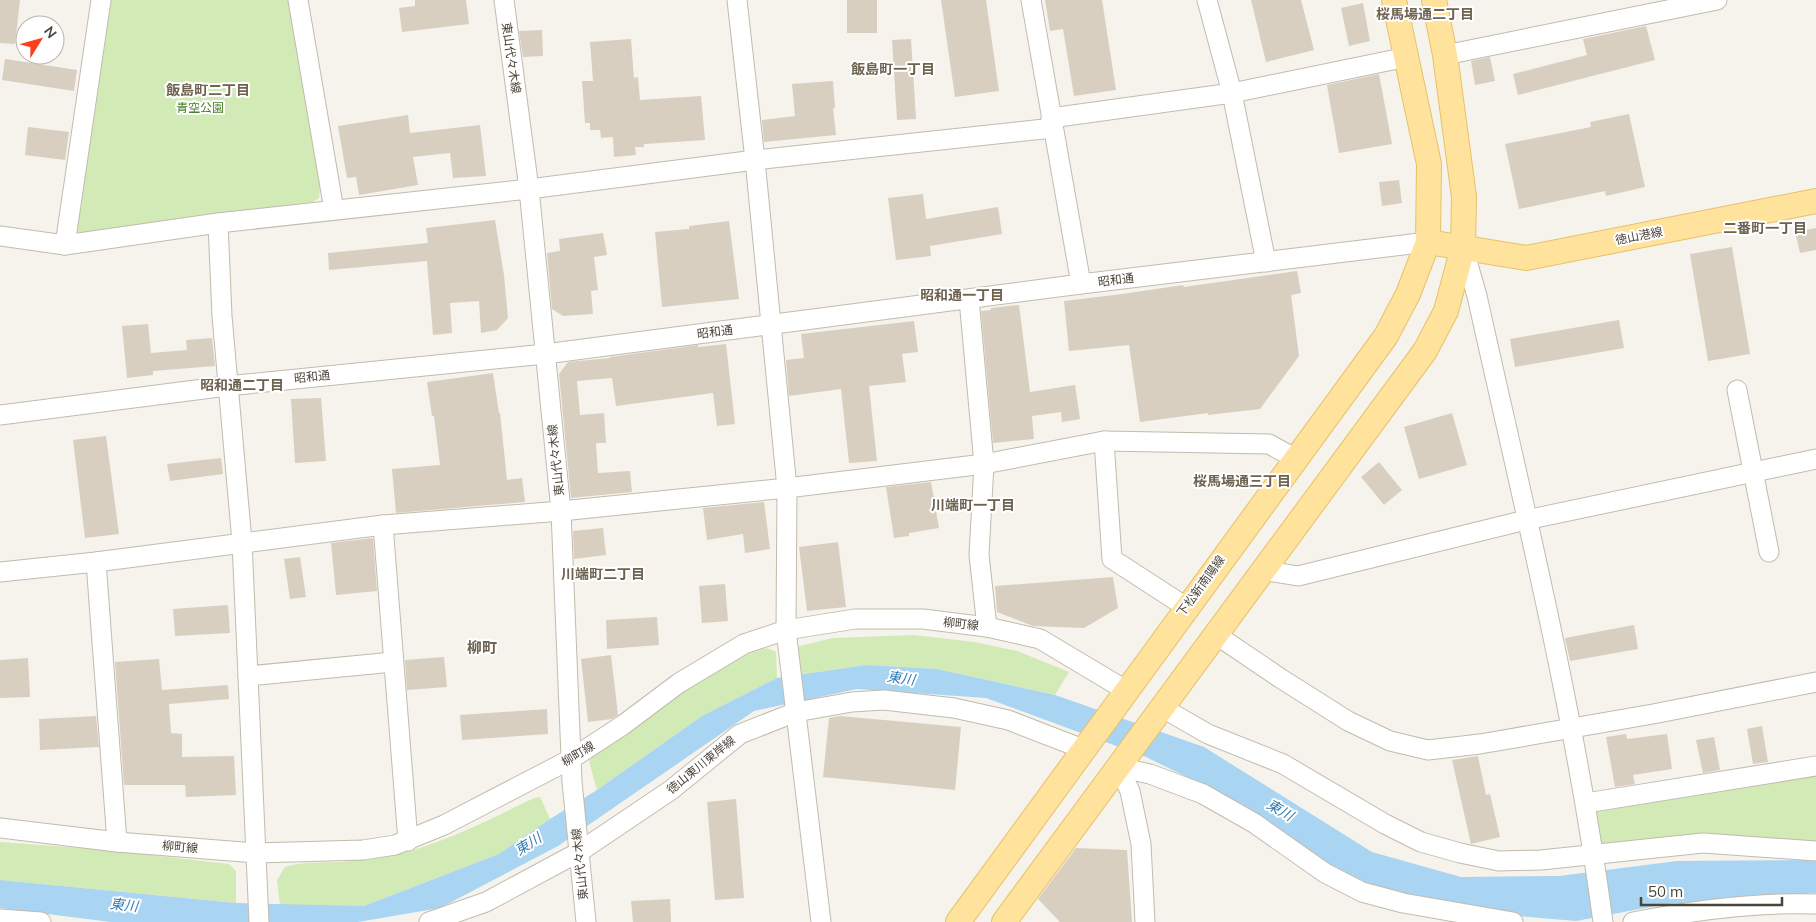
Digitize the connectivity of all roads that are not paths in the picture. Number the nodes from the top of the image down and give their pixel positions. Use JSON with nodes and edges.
{"nodes":[{"id":1,"x":101,"y":0,"type":"edge"},
{"id":2,"x":298,"y":0,"type":"edge"},
{"id":3,"x":504,"y":0,"type":"edge"},
{"id":4,"x":737,"y":0,"type":"edge"},
{"id":5,"x":1031,"y":0,"type":"edge"},
{"id":6,"x":1206,"y":0,"type":"edge"},
{"id":7,"x":1394,"y":0,"type":"edge"},
{"id":8,"x":1434,"y":0,"type":"edge"},
{"id":9,"x":1718,"y":0,"type":"edge"},
{"id":10,"x":1445,"y":55,"type":"junction"},
{"id":11,"x":1407,"y":57,"type":"junction"},
{"id":12,"x":1232,"y":93,"type":"junction"},
{"id":13,"x":1052,"y":123,"type":"junction"},
{"id":14,"x":755,"y":160,"type":"junction"},
{"id":15,"x":529,"y":189,"type":"junction"},
{"id":16,"x":1816,"y":201,"type":"edge"},
{"id":17,"x":334,"y":210,"type":"junction"},
{"id":18,"x":218,"y":223,"type":"junction"},
{"id":19,"x":0,"y":236,"type":"edge"},
{"id":20,"x":1428,"y":242,"type":"junction"},
{"id":21,"x":65,"y":245,"type":"junction"},
{"id":22,"x":1462,"y":248,"type":"junction"},
{"id":23,"x":1266,"y":262,"type":"junction"},
{"id":24,"x":1081,"y":284,"type":"junction"},
{"id":25,"x":969,"y":299,"type":"junction"},
{"id":26,"x":770,"y":325,"type":"junction"},
{"id":27,"x":545,"y":354,"type":"junction"},
{"id":28,"x":227,"y":386,"type":"junction"},
{"id":29,"x":1737,"y":390,"type":"dead end"},
{"id":30,"x":0,"y":415,"type":"edge"},
{"id":31,"x":1104,"y":441,"type":"junction"},
{"id":32,"x":1296,"y":459,"type":"junction"},
{"id":33,"x":1816,"y":459,"type":"edge"},
{"id":34,"x":984,"y":464,"type":"junction"},
{"id":35,"x":1753,"y":472,"type":"junction"},
{"id":36,"x":787,"y":488,"type":"junction"},
{"id":37,"x":561,"y":511,"type":"junction"},
{"id":38,"x":1526,"y":520,"type":"junction"},
{"id":39,"x":383,"y":525,"type":"junction"},
{"id":40,"x":242,"y":542,"type":"junction"},
{"id":41,"x":1769,"y":552,"type":"dead end"},
{"id":42,"x":96,"y":562,"type":"junction"},
{"id":43,"x":1262,"y":570,"type":"junction"},
{"id":44,"x":0,"y":572,"type":"edge"},
{"id":45,"x":1186,"y":607,"type":"junction"},
{"id":46,"x":987,"y":627,"type":"junction"},
{"id":47,"x":786,"y":630,"type":"junction"},
{"id":48,"x":1215,"y":634,"type":"junction"},
{"id":49,"x":393,"y":662,"type":"junction"},
{"id":50,"x":248,"y":676,"type":"junction"},
{"id":51,"x":1816,"y":682,"type":"edge"},
{"id":52,"x":1127,"y":691,"type":"junction"},
{"id":53,"x":1162,"y":707,"type":"junction"},
{"id":54,"x":796,"y":712,"type":"junction"},
{"id":55,"x":1571,"y":728,"type":"junction"},
{"id":56,"x":1083,"y":749,"type":"junction"},
{"id":57,"x":570,"y":759,"type":"junction"},
{"id":58,"x":1816,"y":766,"type":"edge"},
{"id":59,"x":1118,"y":767,"type":"junction"},
{"id":60,"x":1586,"y":802,"type":"junction"},
{"id":61,"x":0,"y":828,"type":"edge"},
{"id":62,"x":408,"y":840,"type":"junction"},
{"id":63,"x":117,"y":842,"type":"junction"},
{"id":64,"x":578,"y":847,"type":"junction"},
{"id":65,"x":1816,"y":851,"type":"edge"},
{"id":66,"x":256,"y":853,"type":"junction"},
{"id":67,"x":1594,"y":853,"type":"junction"},
{"id":68,"x":1816,"y":904,"type":"edge"},
{"id":69,"x":0,"y":919,"type":"edge"},
{"id":70,"x":34,"y":922,"type":"edge"},
{"id":71,"x":259,"y":922,"type":"edge"},
{"id":72,"x":429,"y":922,"type":"edge"},
{"id":73,"x":586,"y":922,"type":"edge"},
{"id":74,"x":821,"y":922,"type":"edge"},
{"id":75,"x":958,"y":922,"type":"edge"},
{"id":76,"x":1004,"y":922,"type":"edge"},
{"id":77,"x":1145,"y":922,"type":"edge"},
{"id":78,"x":1513,"y":922,"type":"edge"},
{"id":79,"x":1603,"y":922,"type":"edge"},
{"id":80,"x":1633,"y":922,"type":"edge"}],
"edges":[{"from":1,"to":21,"type":"street"},
{"from":2,"to":17,"type":"street"},
{"from":3,"to":15,"type":"street","name":"東山代々木線"},
{"from":4,"to":14,"type":"street"},
{"from":5,"to":13,"type":"street"},
{"from":6,"to":12,"type":"street"},
{"from":7,"to":11,"type":"main road"},
{"from":8,"to":10,"type":"main road"},
{"from":9,"to":10,"type":"street"},
{"from":10,"to":22,"type":"main road"},
{"from":11,"to":12,"type":"street"},
{"from":11,"to":20,"type":"main road"},
{"from":12,"to":13,"type":"street"},
{"from":12,"to":23,"type":"street"},
{"from":13,"to":14,"type":"street"},
{"from":13,"to":24,"type":"street"},
{"from":14,"to":15,"type":"street"},
{"from":14,"to":26,"type":"street"},
{"from":15,"to":17,"type":"street"},
{"from":15,"to":27,"type":"street","name":"東山代々木線"},
{"from":16,"to":22,"type":"main road","name":"徳山港線"},
{"from":17,"to":18,"type":"street"},
{"from":18,"to":21,"type":"street"},
{"from":18,"to":28,"type":"street"},
{"from":19,"to":21,"type":"street"},
{"from":20,"to":22,"type":"main road","name":"徳山港線"},
{"from":20,"to":23,"type":"street","name":"昭和通"},
{"from":20,"to":32,"type":"main road","name":"下松新南陽線"},
{"from":22,"to":38,"type":"street"},
{"from":22,"to":43,"type":"main road"},
{"from":23,"to":24,"type":"street","name":"昭和通"},
{"from":24,"to":25,"type":"street","name":"昭和通"},
{"from":25,"to":26,"type":"street","name":"昭和通"},
{"from":25,"to":34,"type":"street"},
{"from":26,"to":27,"type":"street","name":"昭和通"},
{"from":26,"to":36,"type":"street"},
{"from":27,"to":28,"type":"street","name":"昭和通"},
{"from":27,"to":37,"type":"street","name":"東山代々木線"},
{"from":28,"to":30,"type":"street","name":"昭和通"},
{"from":28,"to":40,"type":"street"},
{"from":29,"to":35,"type":"street"},
{"from":31,"to":32,"type":"street"},
{"from":31,"to":34,"type":"street"},
{"from":31,"to":45,"type":"street"},
{"from":32,"to":45,"type":"main road","name":"下松新南陽線"},
{"from":33,"to":35,"type":"street"},
{"from":34,"to":36,"type":"street"},
{"from":34,"to":46,"type":"street"},
{"from":35,"to":38,"type":"street"},
{"from":35,"to":41,"type":"street"},
{"from":36,"to":37,"type":"street"},
{"from":36,"to":47,"type":"street"},
{"from":37,"to":39,"type":"street"},
{"from":37,"to":57,"type":"street","name":"東山代々木線"},
{"from":38,"to":43,"type":"street"},
{"from":38,"to":55,"type":"street"},
{"from":39,"to":40,"type":"street"},
{"from":39,"to":49,"type":"street"},
{"from":40,"to":42,"type":"street"},
{"from":40,"to":50,"type":"street"},
{"from":42,"to":44,"type":"street"},
{"from":42,"to":63,"type":"street"},
{"from":43,"to":48,"type":"main road"},
{"from":45,"to":52,"type":"main road","name":"下松新南陽線"},
{"from":46,"to":47,"type":"street","name":"柳町線"},
{"from":46,"to":52,"type":"street","name":"柳町線"},
{"from":47,"to":54,"type":"street"},
{"from":47,"to":57,"type":"street","name":"柳町線"},
{"from":48,"to":53,"type":"main road"},
{"from":48,"to":55,"type":"street"},
{"from":49,"to":50,"type":"street"},
{"from":49,"to":62,"type":"street"},
{"from":50,"to":66,"type":"street"},
{"from":51,"to":55,"type":"street"},
{"from":52,"to":56,"type":"main road","name":"下松新南陽線"},
{"from":53,"to":59,"type":"main road"},
{"from":53,"to":67,"type":"street"},
{"from":54,"to":56,"type":"street","name":"徳山東川東岸線"},
{"from":54,"to":64,"type":"street","name":"徳山東川東岸線"},
{"from":54,"to":74,"type":"street"},
{"from":55,"to":60,"type":"street"},
{"from":56,"to":75,"type":"main road","name":"下松新南陽線"},
{"from":57,"to":62,"type":"street","name":"柳町線"},
{"from":57,"to":64,"type":"street","name":"東山代々木線"},
{"from":58,"to":60,"type":"street"},
{"from":59,"to":76,"type":"main road"},
{"from":59,"to":77,"type":"street"},
{"from":59,"to":78,"type":"street"},
{"from":60,"to":67,"type":"street"},
{"from":61,"to":63,"type":"street","name":"柳町線"},
{"from":62,"to":66,"type":"street","name":"柳町線"},
{"from":63,"to":66,"type":"street","name":"柳町線"},
{"from":64,"to":72,"type":"street","name":"徳山東川東岸線"},
{"from":64,"to":73,"type":"street","name":"東山代々木線"},
{"from":65,"to":67,"type":"street"},
{"from":66,"to":71,"type":"street"},
{"from":67,"to":79,"type":"street"},
{"from":68,"to":80,"type":"street"},
{"from":69,"to":70,"type":"street"}]}
